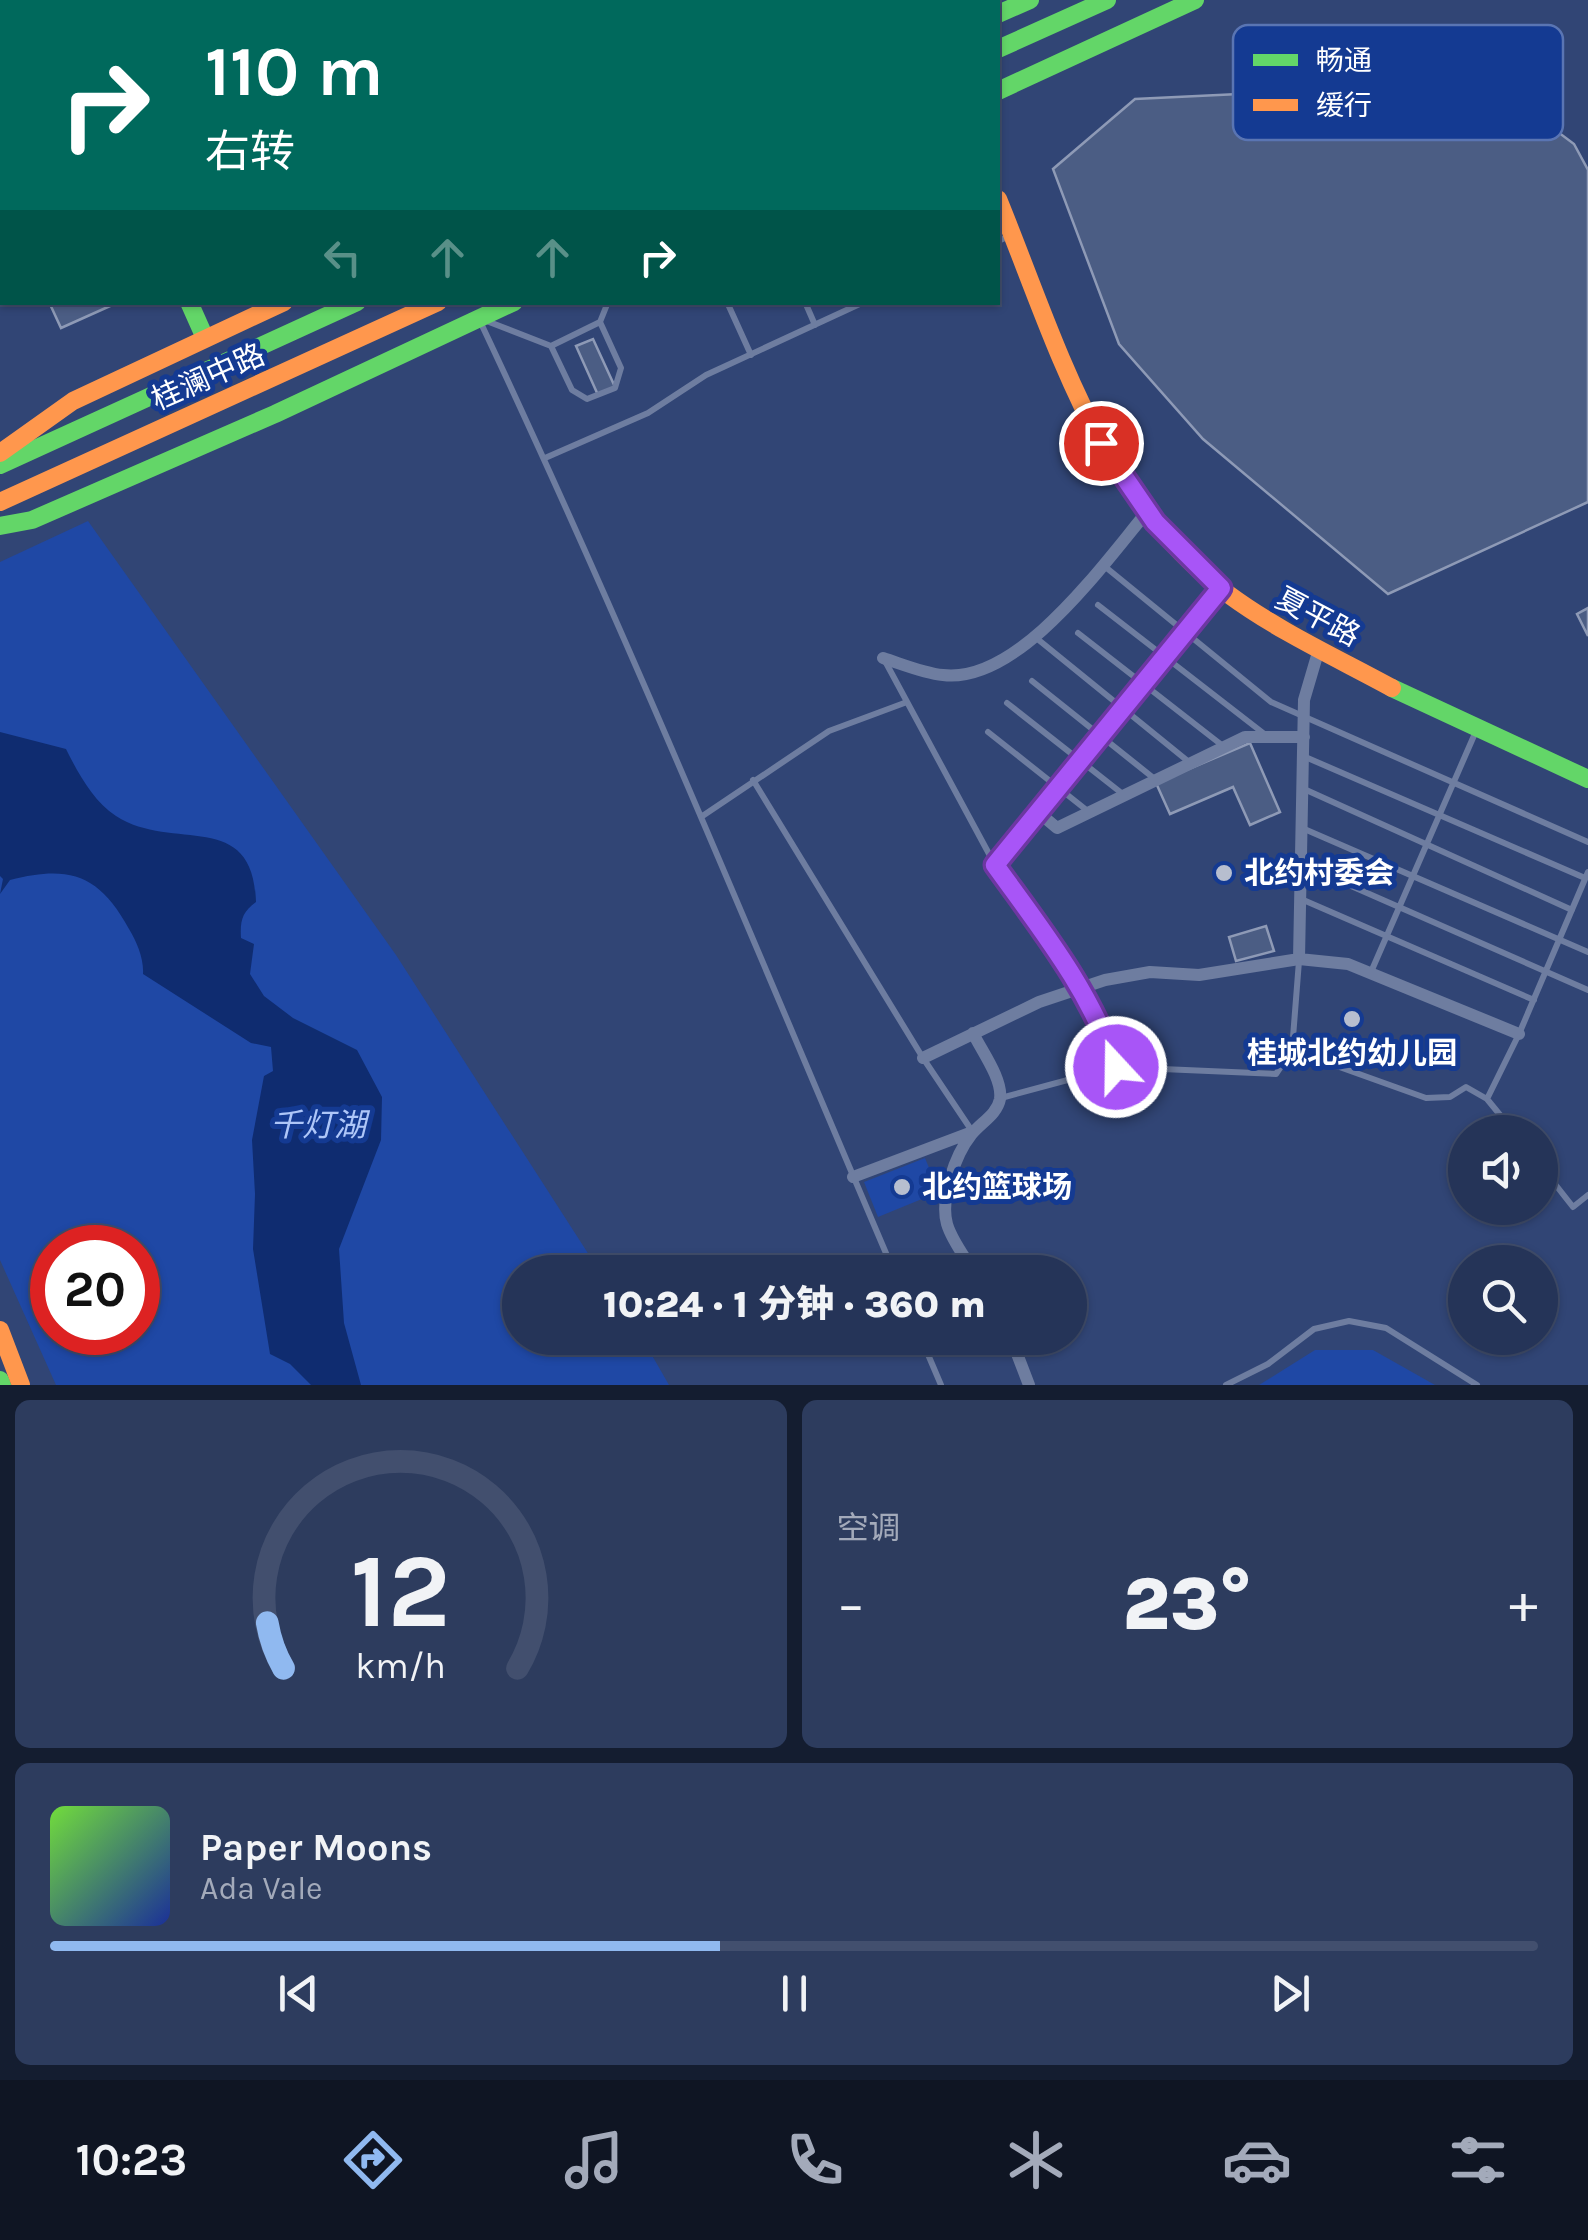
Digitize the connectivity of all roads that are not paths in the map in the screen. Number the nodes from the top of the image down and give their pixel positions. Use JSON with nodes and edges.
{"nodes":[{"id":1,"x":1030,"y":0,"type":"edge"},
{"id":2,"x":1107,"y":0,"type":"edge"},
{"id":3,"x":1195,"y":0,"type":"edge"},
{"id":4,"x":1000,"y":13,"type":"edge"},
{"id":5,"x":1000,"y":48,"type":"edge"},
{"id":6,"x":1000,"y":90,"type":"edge"},
{"id":7,"x":1000,"y":210,"type":"edge"},
{"id":8,"x":1005,"y":238,"type":"edge"},
{"id":9,"x":191,"y":305,"type":"edge"},
{"id":10,"x":277,"y":305,"type":"edge"},
{"id":11,"x":350,"y":305,"type":"edge"},
{"id":12,"x":431,"y":305,"type":"edge"},
{"id":13,"x":507,"y":305,"type":"edge"},
{"id":14,"x":607,"y":305,"type":"edge"},
{"id":15,"x":728,"y":305,"type":"edge"},
{"id":16,"x":805,"y":305,"type":"edge"},
{"id":17,"x":857,"y":305,"type":"edge"},
{"id":18,"x":478,"y":318,"type":"junction"},
{"id":19,"x":600,"y":322,"type":"junction"},
{"id":20,"x":814,"y":325,"type":"junction"},
{"id":21,"x":205,"y":338,"type":"junction"},
{"id":22,"x":551,"y":346,"type":"junction"},
{"id":23,"x":751,"y":355,"type":"junction"},
{"id":24,"x":0,"y":452,"type":"edge"},
{"id":25,"x":544,"y":458,"type":"junction"},
{"id":26,"x":0,"y":465,"type":"edge"},
{"id":27,"x":0,"y":502,"type":"edge"},
{"id":28,"x":1147,"y":512,"type":"junction"},
{"id":29,"x":0,"y":526,"type":"edge"},
{"id":30,"x":1102,"y":564,"type":"junction"},
{"id":31,"x":1221,"y":588,"type":"junction"},
{"id":32,"x":1098,"y":606,"type":"dead end"},
{"id":33,"x":1185,"y":632,"type":"junction"},
{"id":34,"x":1078,"y":633,"type":"dead end"},
{"id":35,"x":1034,"y":636,"type":"junction"},
{"id":36,"x":1319,"y":649,"type":"junction"},
{"id":37,"x":1164,"y":657,"type":"junction"},
{"id":38,"x":883,"y":658,"type":"joint"},
{"id":39,"x":1032,"y":681,"type":"dead end"},
{"id":40,"x":1143,"y":684,"type":"junction"},
{"id":41,"x":906,"y":702,"type":"junction"},
{"id":42,"x":1007,"y":703,"type":"dead end"},
{"id":43,"x":1123,"y":708,"type":"junction"},
{"id":44,"x":1304,"y":719,"type":"junction"},
{"id":45,"x":1477,"y":728,"type":"junction"},
{"id":46,"x":988,"y":732,"type":"dead end"},
{"id":47,"x":1100,"y":735,"type":"junction"},
{"id":48,"x":1270,"y":737,"type":"junction"},
{"id":49,"x":1304,"y":737,"type":"junction"},
{"id":50,"x":1224,"y":747,"type":"junction"},
{"id":51,"x":1303,"y":756,"type":"junction"},
{"id":52,"x":1080,"y":761,"type":"junction"},
{"id":53,"x":1191,"y":763,"type":"junction"},
{"id":54,"x":1588,"y":779,"type":"edge"},
{"id":55,"x":754,"y":780,"type":"junction"},
{"id":56,"x":1156,"y":780,"type":"junction"},
{"id":57,"x":1453,"y":784,"type":"junction"},
{"id":58,"x":1058,"y":788,"type":"junction"},
{"id":59,"x":1302,"y":789,"type":"junction"},
{"id":60,"x":1124,"y":796,"type":"junction"},
{"id":61,"x":1038,"y":812,"type":"junction"},
{"id":62,"x":1089,"y":812,"type":"junction"},
{"id":63,"x":1440,"y":815,"type":"junction"},
{"id":64,"x":701,"y":817,"type":"junction"},
{"id":65,"x":1302,"y":828,"type":"junction"},
{"id":66,"x":1588,"y":842,"type":"edge"},
{"id":67,"x":1426,"y":844,"type":"junction"},
{"id":68,"x":1301,"y":864,"type":"junction"},
{"id":69,"x":995,"y":865,"type":"junction"},
{"id":70,"x":1587,"y":875,"type":"edge"},
{"id":71,"x":1413,"y":876,"type":"junction"},
{"id":72,"x":1300,"y":899,"type":"junction"},
{"id":73,"x":1399,"y":908,"type":"junction"},
{"id":74,"x":1572,"y":910,"type":"junction"},
{"id":75,"x":1387,"y":936,"type":"junction"},
{"id":76,"x":1559,"y":939,"type":"junction"},
{"id":77,"x":1588,"y":952,"type":"edge"},
{"id":78,"x":1299,"y":959,"type":"junction"},
{"id":79,"x":1546,"y":971,"type":"junction"},
{"id":80,"x":1371,"y":973,"type":"junction"},
{"id":81,"x":1082,"y":988,"type":"junction"},
{"id":82,"x":1588,"y":990,"type":"edge"},
{"id":83,"x":1534,"y":1000,"type":"junction"},
{"id":84,"x":974,"y":1033,"type":"junction"},
{"id":85,"x":1519,"y":1034,"type":"junction"},
{"id":86,"x":1292,"y":1050,"type":"junction"},
{"id":87,"x":923,"y":1058,"type":"junction"},
{"id":88,"x":1116,"y":1067,"type":"junction"},
{"id":89,"x":1000,"y":1098,"type":"junction"},
{"id":90,"x":1487,"y":1099,"type":"junction"},
{"id":91,"x":1500,"y":1115,"type":"edge"},
{"id":92,"x":973,"y":1132,"type":"junction"},
{"id":93,"x":853,"y":1178,"type":"junction"},
{"id":94,"x":1558,"y":1188,"type":"edge"},
{"id":95,"x":1588,"y":1195,"type":"edge"},
{"id":96,"x":887,"y":1255,"type":"edge"},
{"id":97,"x":965,"y":1255,"type":"edge"},
{"id":98,"x":0,"y":1330,"type":"edge"},
{"id":99,"x":928,"y":1355,"type":"edge"},
{"id":100,"x":1018,"y":1355,"type":"edge"},
{"id":101,"x":21,"y":1385,"type":"edge"},
{"id":102,"x":941,"y":1385,"type":"edge"},
{"id":103,"x":1029,"y":1385,"type":"edge"},
{"id":104,"x":1226,"y":1385,"type":"edge"},
{"id":105,"x":1477,"y":1385,"type":"edge"}],
"edges":[{"from":1,"to":4,"type":"main road"},
{"from":2,"to":5,"type":"main road"},
{"from":3,"to":6,"type":"main road"},
{"from":7,"to":8,"type":"main road","name":"夏平路"},
{"from":8,"to":28,"type":"main road","name":"夏平路"},
{"from":9,"to":21,"type":"main road"},
{"from":10,"to":21,"type":"main road"},
{"from":11,"to":26,"type":"main road","name":"桂澜中路"},
{"from":12,"to":27,"type":"main road","name":"桂澜中路"},
{"from":13,"to":18,"type":"main road"},
{"from":14,"to":19,"type":"lane"},
{"from":15,"to":23,"type":"lane"},
{"from":16,"to":20,"type":"lane"},
{"from":17,"to":20,"type":"lane"},
{"from":18,"to":22,"type":"lane"},
{"from":18,"to":25,"type":"lane"},
{"from":18,"to":29,"type":"main road"},
{"from":19,"to":22,"type":"lane"},
{"from":19,"to":22,"type":"lane"},
{"from":20,"to":23,"type":"lane"},
{"from":21,"to":24,"type":"main road"},
{"from":23,"to":25,"type":"lane"},
{"from":25,"to":64,"type":"lane"},
{"from":28,"to":30,"type":"street"},
{"from":28,"to":31,"type":"main road","name":"夏平路"},
{"from":30,"to":33,"type":"lane"},
{"from":30,"to":35,"type":"street"},
{"from":31,"to":33,"type":"lane"},
{"from":31,"to":36,"type":"main road","name":"夏平路"},
{"from":32,"to":37,"type":"lane"},
{"from":33,"to":37,"type":"lane"},
{"from":33,"to":44,"type":"lane"},
{"from":34,"to":40,"type":"lane"},
{"from":35,"to":38,"type":"street"},
{"from":35,"to":43,"type":"lane"},
{"from":36,"to":44,"type":"street"},
{"from":36,"to":45,"type":"main road","name":"夏平路"},
{"from":37,"to":40,"type":"lane"},
{"from":37,"to":48,"type":"lane"},
{"from":38,"to":41,"type":"lane"},
{"from":39,"to":47,"type":"lane"},
{"from":40,"to":43,"type":"lane"},
{"from":40,"to":50,"type":"lane"},
{"from":41,"to":55,"type":"lane"},
{"from":41,"to":69,"type":"lane"},
{"from":42,"to":52,"type":"lane"},
{"from":43,"to":47,"type":"lane"},
{"from":43,"to":53,"type":"lane"},
{"from":44,"to":49,"type":"street"},
{"from":44,"to":57,"type":"lane"},
{"from":45,"to":54,"type":"main road","name":"夏平路"},
{"from":45,"to":57,"type":"lane"},
{"from":46,"to":58,"type":"lane"},
{"from":47,"to":52,"type":"lane"},
{"from":47,"to":56,"type":"lane"},
{"from":48,"to":49,"type":"street"},
{"from":48,"to":50,"type":"street"},
{"from":49,"to":51,"type":"street"},
{"from":50,"to":53,"type":"street"},
{"from":51,"to":59,"type":"street"},
{"from":51,"to":63,"type":"lane"},
{"from":52,"to":58,"type":"lane"},
{"from":52,"to":60,"type":"lane"},
{"from":53,"to":56,"type":"street"},
{"from":55,"to":64,"type":"lane"},
{"from":55,"to":87,"type":"lane"},
{"from":56,"to":60,"type":"street"},
{"from":57,"to":63,"type":"lane"},
{"from":57,"to":66,"type":"lane"},
{"from":58,"to":61,"type":"lane"},
{"from":58,"to":62,"type":"lane"},
{"from":59,"to":65,"type":"street"},
{"from":59,"to":67,"type":"lane"},
{"from":60,"to":62,"type":"street"},
{"from":61,"to":62,"type":"street"},
{"from":61,"to":69,"type":"lane"},
{"from":63,"to":67,"type":"lane"},
{"from":63,"to":70,"type":"lane"},
{"from":64,"to":93,"type":"lane"},
{"from":65,"to":68,"type":"street"},
{"from":65,"to":71,"type":"lane"},
{"from":67,"to":71,"type":"lane"},
{"from":67,"to":74,"type":"lane"},
{"from":68,"to":72,"type":"street"},
{"from":68,"to":73,"type":"lane"},
{"from":69,"to":81,"type":"lane"},
{"from":70,"to":74,"type":"lane"},
{"from":71,"to":73,"type":"lane"},
{"from":71,"to":76,"type":"lane"},
{"from":72,"to":75,"type":"lane"},
{"from":72,"to":78,"type":"street"},
{"from":73,"to":75,"type":"lane"},
{"from":73,"to":79,"type":"lane"},
{"from":74,"to":76,"type":"lane"},
{"from":75,"to":80,"type":"lane"},
{"from":75,"to":83,"type":"lane"},
{"from":76,"to":77,"type":"lane"},
{"from":76,"to":79,"type":"lane"},
{"from":78,"to":80,"type":"street"},
{"from":78,"to":81,"type":"street"},
{"from":78,"to":86,"type":"lane"},
{"from":79,"to":82,"type":"lane"},
{"from":79,"to":83,"type":"lane"},
{"from":80,"to":85,"type":"street"},
{"from":81,"to":84,"type":"street"},
{"from":81,"to":88,"type":"lane"},
{"from":83,"to":85,"type":"lane"},
{"from":84,"to":87,"type":"street"},
{"from":84,"to":89,"type":"street"},
{"from":85,"to":90,"type":"lane"},
{"from":86,"to":88,"type":"lane"},
{"from":86,"to":90,"type":"lane"},
{"from":87,"to":92,"type":"lane"},
{"from":88,"to":89,"type":"lane"},
{"from":89,"to":92,"type":"street"},
{"from":90,"to":91,"type":"lane"},
{"from":92,"to":93,"type":"street"},
{"from":92,"to":97,"type":"street"},
{"from":93,"to":96,"type":"lane"},
{"from":94,"to":95,"type":"lane"},
{"from":98,"to":101,"type":"main road"},
{"from":99,"to":102,"type":"lane"},
{"from":100,"to":103,"type":"street"},
{"from":104,"to":105,"type":"lane"}]}
